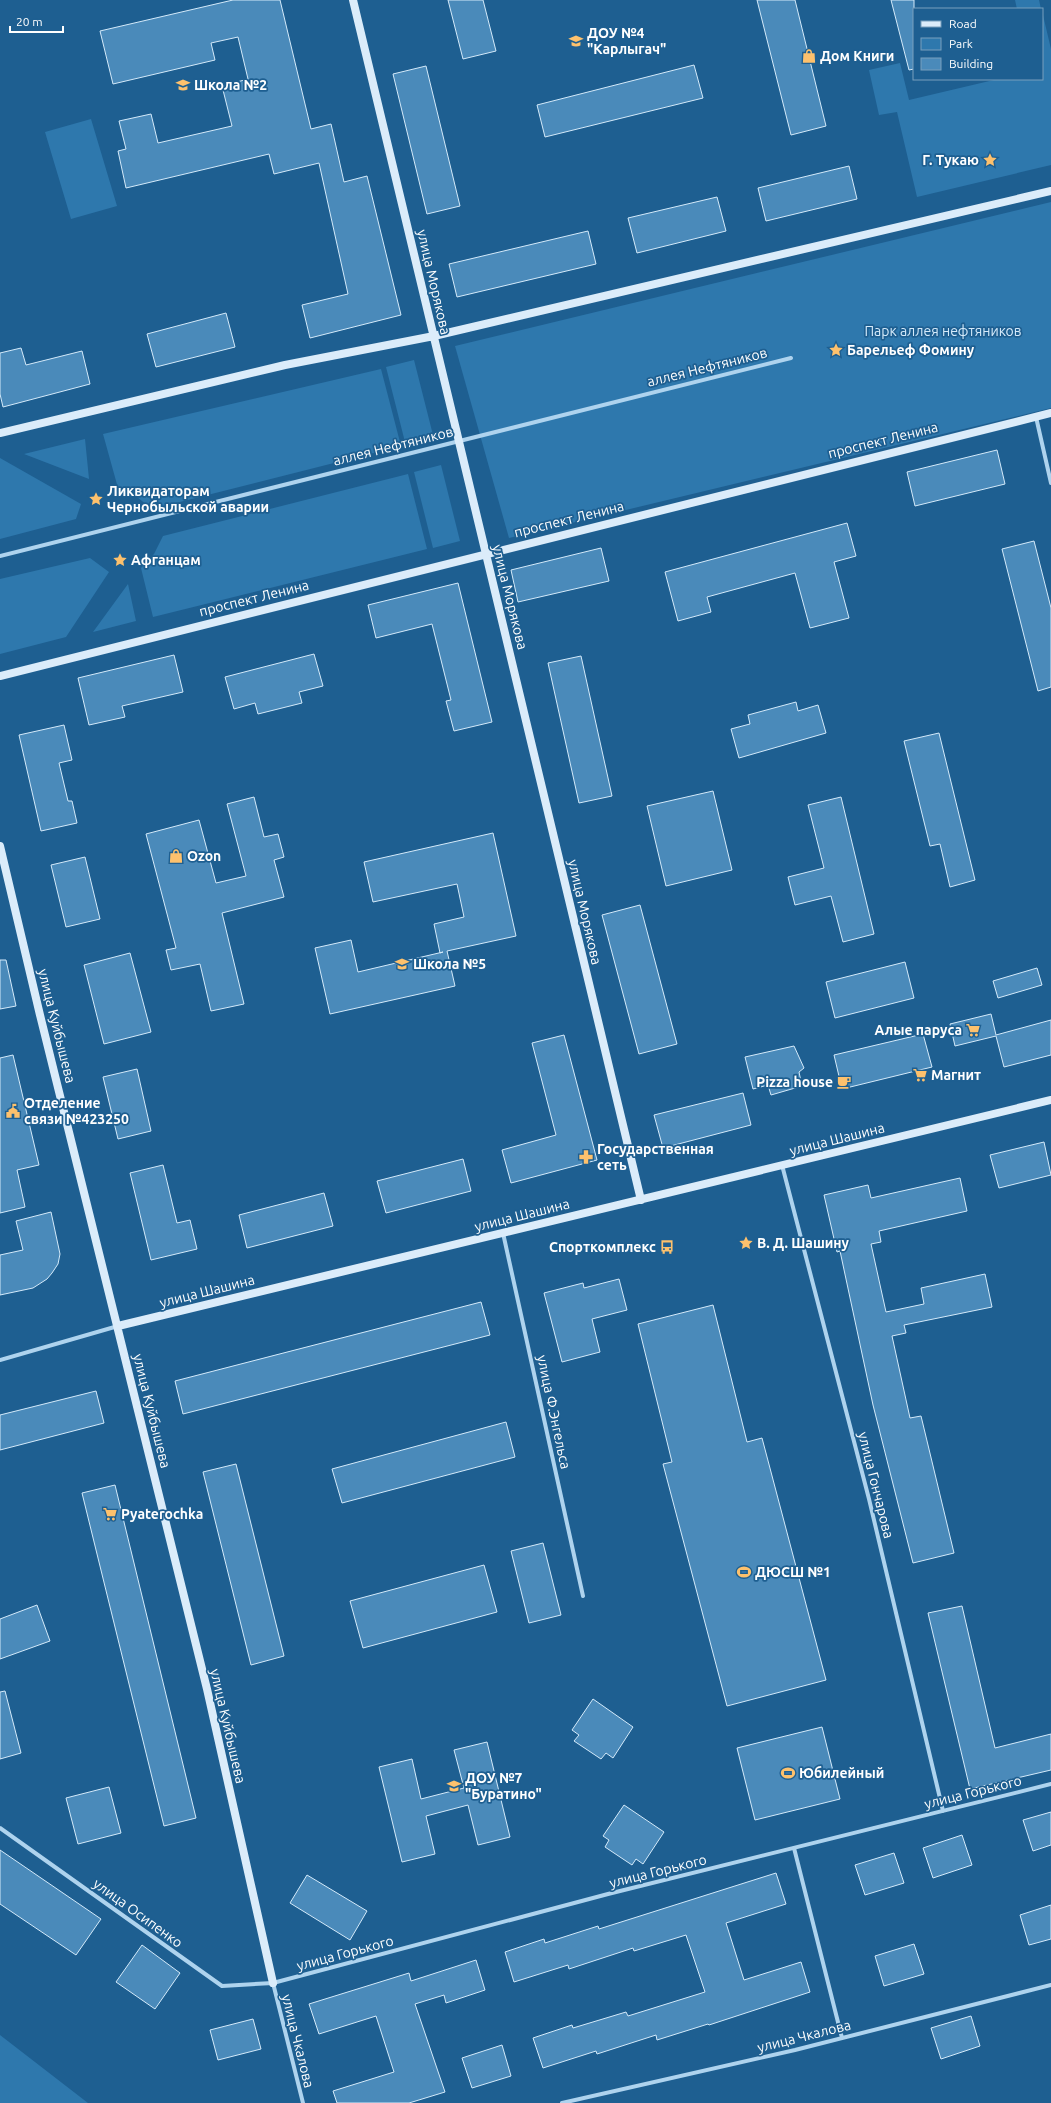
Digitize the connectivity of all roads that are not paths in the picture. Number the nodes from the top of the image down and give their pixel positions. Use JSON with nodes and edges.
{"nodes":[{"id":1,"x":354,"y":0,"type":"edge"},
{"id":2,"x":1051,"y":191,"type":"edge"},
{"id":3,"x":434,"y":336,"type":"junction"},
{"id":4,"x":791,"y":358,"type":"dead end"},
{"id":5,"x":1051,"y":412,"type":"edge"},
{"id":6,"x":1036,"y":417,"type":"junction"},
{"id":7,"x":0,"y":433,"type":"edge"},
{"id":8,"x":459,"y":441,"type":"junction"},
{"id":9,"x":1051,"y":482,"type":"edge"},
{"id":10,"x":486,"y":553,"type":"junction"},
{"id":11,"x":0,"y":556,"type":"edge"},
{"id":12,"x":0,"y":676,"type":"edge"},
{"id":13,"x":0,"y":846,"type":"edge"},
{"id":14,"x":1051,"y":1100,"type":"edge"},
{"id":15,"x":782,"y":1165,"type":"junction"},
{"id":16,"x":641,"y":1200,"type":"junction"},
{"id":17,"x":503,"y":1234,"type":"junction"},
{"id":18,"x":118,"y":1326,"type":"junction"},
{"id":19,"x":0,"y":1360,"type":"edge"},
{"id":20,"x":583,"y":1596,"type":"dead end"},
{"id":21,"x":1051,"y":1784,"type":"edge"},
{"id":22,"x":943,"y":1811,"type":"junction"},
{"id":23,"x":0,"y":1828,"type":"edge"},
{"id":24,"x":794,"y":1848,"type":"junction"},
{"id":25,"x":273,"y":1984,"type":"junction"},
{"id":26,"x":1051,"y":1984,"type":"edge"},
{"id":27,"x":842,"y":2038,"type":"junction"},
{"id":28,"x":303,"y":2103,"type":"edge"},
{"id":29,"x":562,"y":2103,"type":"edge"}],
"edges":[{"from":1,"to":3,"type":"street","name":"улица Морякова"},
{"from":2,"to":3,"type":"street"},
{"from":3,"to":7,"type":"street"},
{"from":3,"to":8,"type":"street","name":"улица Морякова"},
{"from":4,"to":8,"type":"street","name":"аллея Нефтяников"},
{"from":5,"to":6,"type":"street","name":"проспект Ленина"},
{"from":6,"to":9,"type":"street"},
{"from":6,"to":10,"type":"street","name":"проспект Ленина"},
{"from":8,"to":10,"type":"street","name":"улица Морякова"},
{"from":8,"to":11,"type":"street","name":"аллея Нефтяников"},
{"from":10,"to":12,"type":"street","name":"проспект Ленина"},
{"from":10,"to":16,"type":"street","name":"улица Морякова"},
{"from":13,"to":18,"type":"street","name":"улица Куйбышева"},
{"from":14,"to":15,"type":"street","name":"улица Шашина"},
{"from":15,"to":16,"type":"street","name":"улица Шашина"},
{"from":15,"to":22,"type":"street","name":"улица Гончарова"},
{"from":16,"to":17,"type":"street","name":"улица Шашина"},
{"from":17,"to":18,"type":"street","name":"улица Шашина"},
{"from":17,"to":20,"type":"street","name":"улица Ф.Энгельса"},
{"from":18,"to":19,"type":"street","name":"улица Шашина"},
{"from":18,"to":25,"type":"street","name":"улица Куйбышева"},
{"from":21,"to":22,"type":"street","name":"улица Горького"},
{"from":22,"to":24,"type":"street","name":"улица Горького"},
{"from":23,"to":25,"type":"street","name":"улица Осипенко"},
{"from":24,"to":25,"type":"street","name":"улица Горького"},
{"from":24,"to":27,"type":"street"},
{"from":25,"to":28,"type":"street","name":"улица Чкалова"},
{"from":26,"to":27,"type":"street","name":"улица Чкалова"},
{"from":27,"to":29,"type":"street","name":"улица Чкалова"}]}
